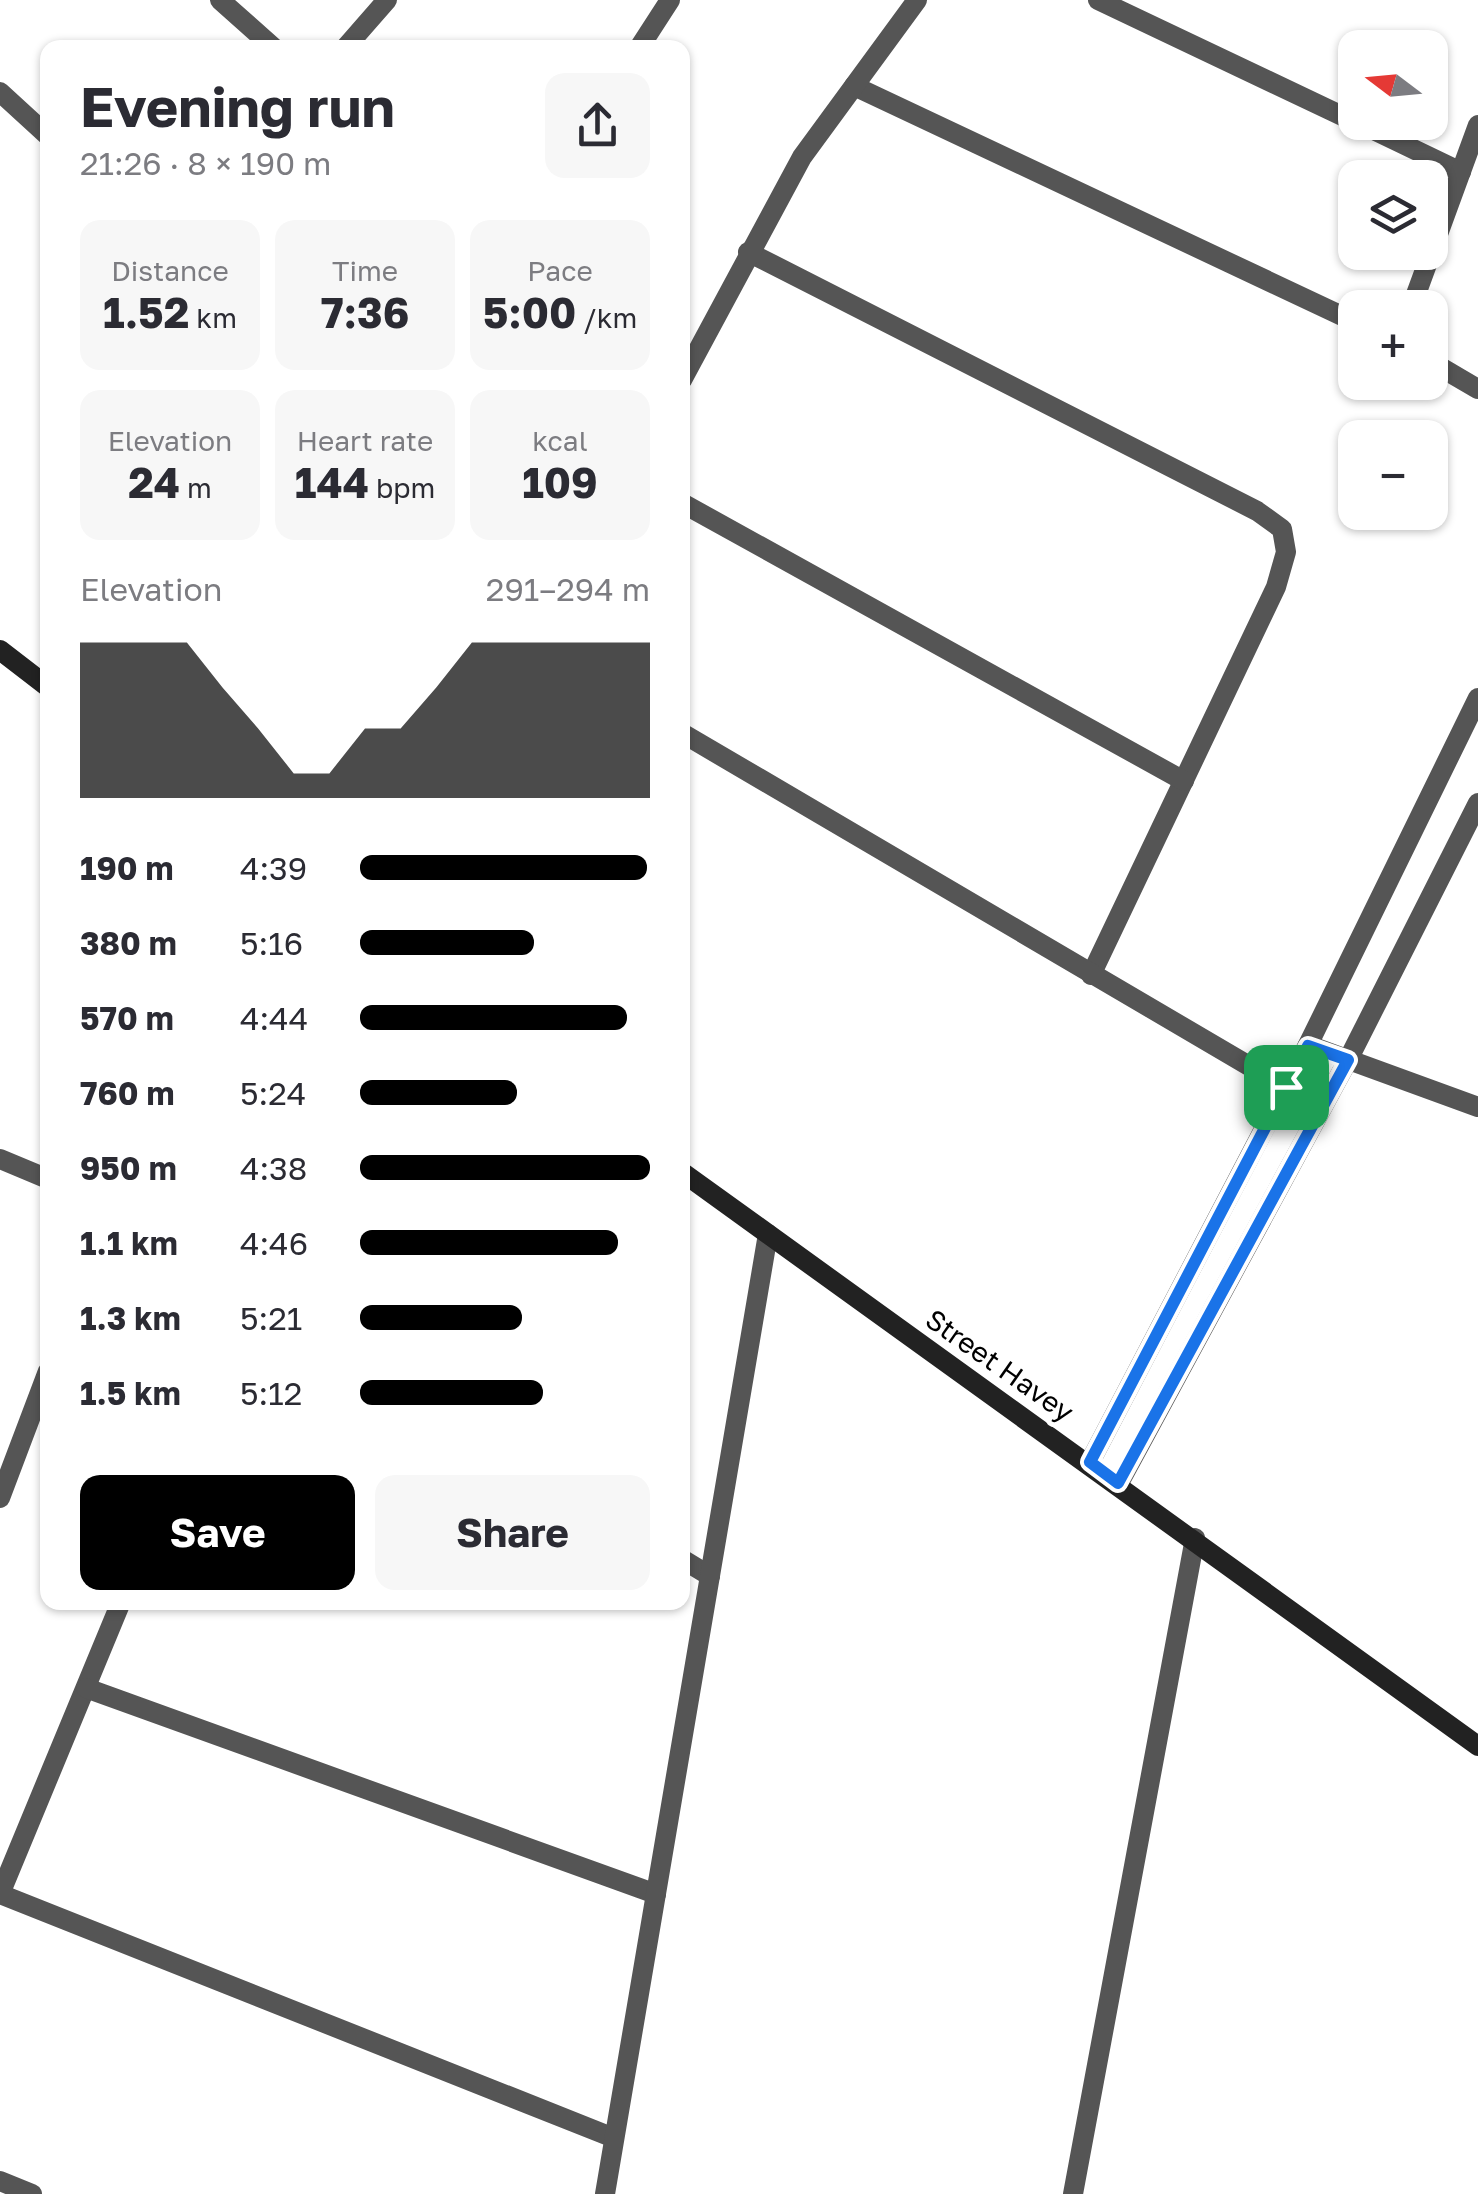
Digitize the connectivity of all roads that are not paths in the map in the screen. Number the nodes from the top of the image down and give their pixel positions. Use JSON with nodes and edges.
{"nodes":[{"id":1,"x":220,"y":0,"type":"edge"},
{"id":2,"x":386,"y":0,"type":"edge"},
{"id":3,"x":670,"y":0,"type":"edge"},
{"id":4,"x":917,"y":0,"type":"edge"},
{"id":5,"x":1098,"y":0,"type":"edge"},
{"id":6,"x":265,"y":40,"type":"edge"},
{"id":7,"x":351,"y":40,"type":"edge"},
{"id":8,"x":644,"y":40,"type":"edge"},
{"id":9,"x":854,"y":86,"type":"junction"},
{"id":10,"x":0,"y":92,"type":"edge"},
{"id":11,"x":1338,"y":113,"type":"edge"},
{"id":12,"x":1478,"y":126,"type":"edge"},
{"id":13,"x":40,"y":129,"type":"edge"},
{"id":14,"x":1394,"y":140,"type":"edge"},
{"id":15,"x":1461,"y":172,"type":"junction"},
{"id":16,"x":748,"y":252,"type":"junction"},
{"id":17,"x":1417,"y":290,"type":"edge"},
{"id":18,"x":1338,"y":314,"type":"edge"},
{"id":19,"x":690,"y":364,"type":"edge"},
{"id":20,"x":1448,"y":372,"type":"edge"},
{"id":21,"x":1478,"y":389,"type":"edge"},
{"id":22,"x":690,"y":507,"type":"edge"},
{"id":23,"x":0,"y":650,"type":"edge"},
{"id":24,"x":40,"y":681,"type":"edge"},
{"id":25,"x":1478,"y":698,"type":"edge"},
{"id":26,"x":690,"y":738,"type":"edge"},
{"id":27,"x":1184,"y":781,"type":"junction"},
{"id":28,"x":1478,"y":803,"type":"edge"},
{"id":29,"x":1091,"y":975,"type":"junction"},
{"id":30,"x":1308,"y":1046,"type":"junction"},
{"id":31,"x":1348,"y":1060,"type":"junction"},
{"id":32,"x":1286,"y":1087,"type":"junction"},
{"id":33,"x":1478,"y":1108,"type":"edge"},
{"id":34,"x":0,"y":1159,"type":"edge"},
{"id":35,"x":40,"y":1176,"type":"edge"},
{"id":36,"x":690,"y":1178,"type":"edge"},
{"id":37,"x":768,"y":1234,"type":"junction"},
{"id":38,"x":40,"y":1392,"type":"edge"},
{"id":39,"x":1090,"y":1462,"type":"junction"},
{"id":40,"x":1118,"y":1483,"type":"junction"},
{"id":41,"x":0,"y":1498,"type":"edge"},
{"id":42,"x":1195,"y":1538,"type":"junction"},
{"id":43,"x":690,"y":1564,"type":"edge"},
{"id":44,"x":710,"y":1576,"type":"junction"},
{"id":45,"x":118,"y":1610,"type":"edge"},
{"id":46,"x":86,"y":1688,"type":"junction"},
{"id":47,"x":1478,"y":1746,"type":"edge"},
{"id":48,"x":656,"y":1894,"type":"junction"},
{"id":49,"x":614,"y":2138,"type":"junction"},
{"id":50,"x":0,"y":2181,"type":"edge"},
{"id":51,"x":32,"y":2194,"type":"edge"},
{"id":52,"x":604,"y":2194,"type":"edge"},
{"id":53,"x":1073,"y":2194,"type":"edge"}],
"edges":[{"from":1,"to":6,"type":"street"},
{"from":2,"to":7,"type":"street"},
{"from":3,"to":8,"type":"street"},
{"from":4,"to":9,"type":"street"},
{"from":5,"to":11,"type":"street"},
{"from":9,"to":16,"type":"street"},
{"from":9,"to":18,"type":"street"},
{"from":10,"to":13,"type":"street"},
{"from":12,"to":15,"type":"street"},
{"from":14,"to":15,"type":"street"},
{"from":15,"to":17,"type":"street"},
{"from":16,"to":19,"type":"street"},
{"from":16,"to":27,"type":"street"},
{"from":20,"to":21,"type":"street"},
{"from":22,"to":27,"type":"street"},
{"from":23,"to":24,"type":"street"},
{"from":25,"to":30,"type":"street"},
{"from":26,"to":29,"type":"street"},
{"from":27,"to":29,"type":"street"},
{"from":28,"to":31,"type":"street"},
{"from":29,"to":32,"type":"street"},
{"from":30,"to":31,"type":"street"},
{"from":30,"to":32,"type":"street"},
{"from":31,"to":33,"type":"street"},
{"from":31,"to":40,"type":"street"},
{"from":32,"to":39,"type":"street"},
{"from":34,"to":35,"type":"street"},
{"from":36,"to":37,"type":"street","name":"Street Havey"},
{"from":37,"to":39,"type":"street","name":"Street Havey"},
{"from":37,"to":44,"type":"street"},
{"from":38,"to":41,"type":"street"},
{"from":39,"to":40,"type":"street","name":"Street Havey"},
{"from":40,"to":42,"type":"street","name":"Street Havey"},
{"from":42,"to":47,"type":"street","name":"Street Havey"},
{"from":42,"to":53,"type":"street"},
{"from":43,"to":44,"type":"street"},
{"from":44,"to":48,"type":"street"},
{"from":45,"to":46,"type":"street"},
{"from":46,"to":48,"type":"street"},
{"from":46,"to":49,"type":"street"},
{"from":48,"to":49,"type":"street"},
{"from":49,"to":52,"type":"street"},
{"from":50,"to":51,"type":"street"}]}
